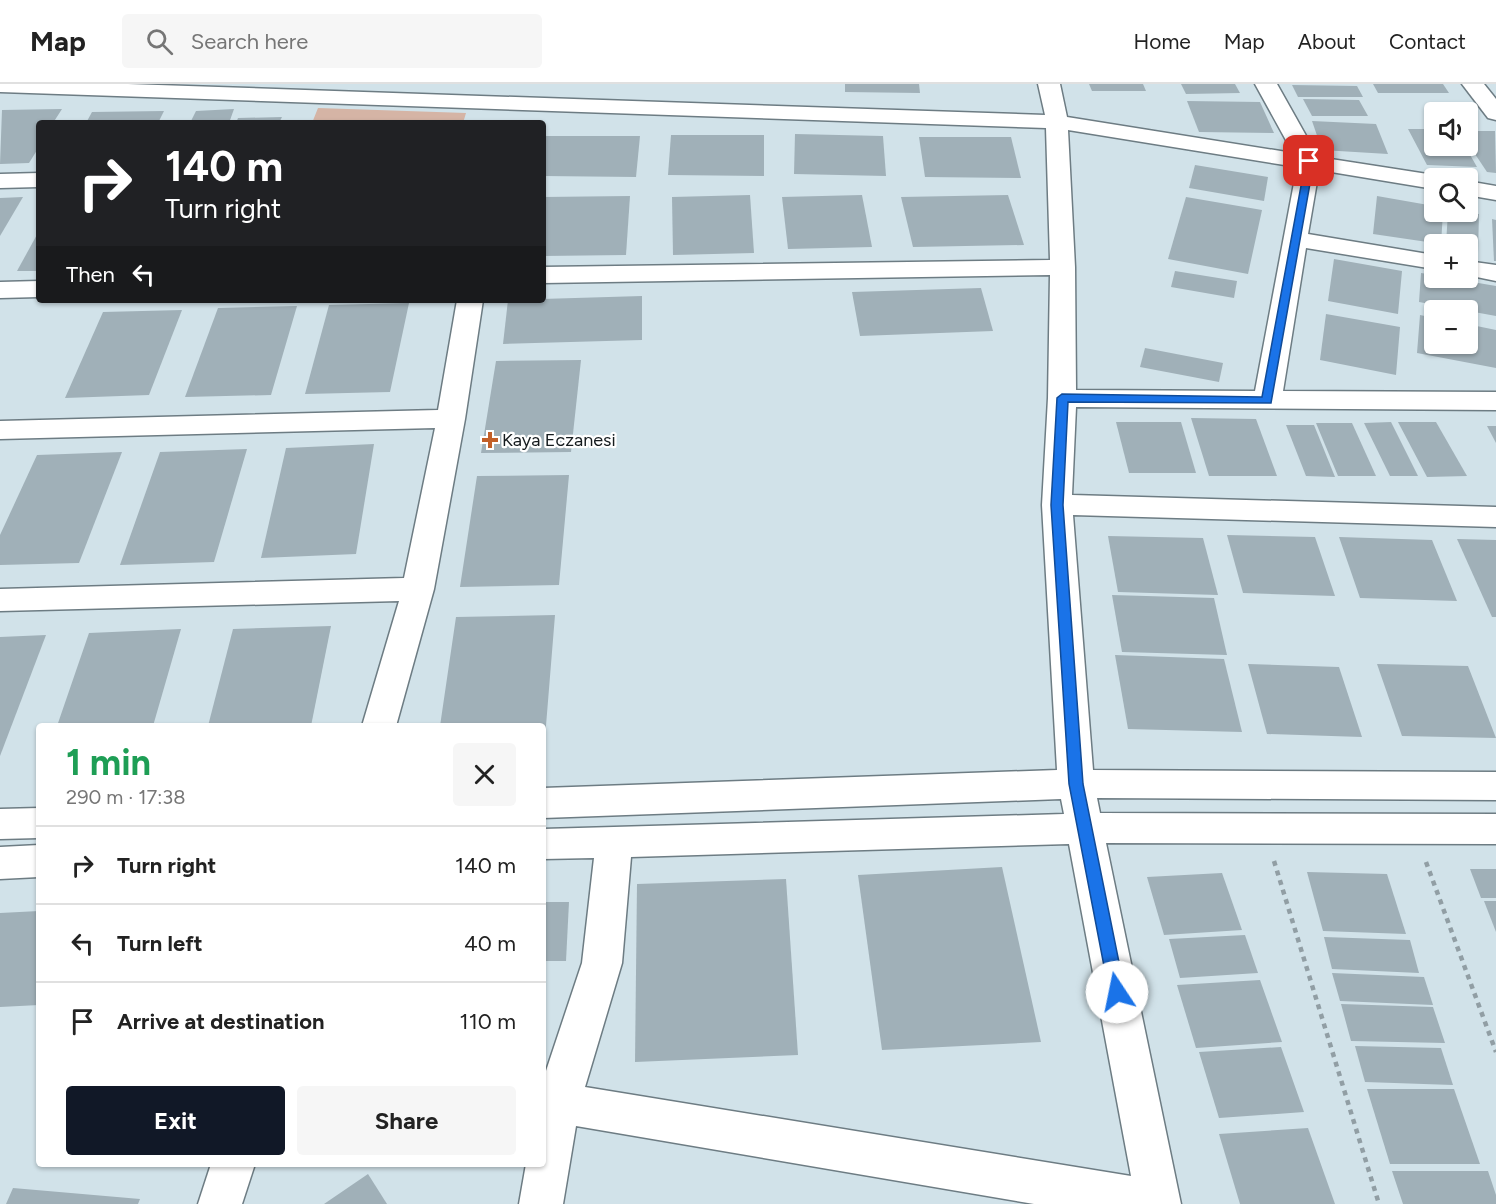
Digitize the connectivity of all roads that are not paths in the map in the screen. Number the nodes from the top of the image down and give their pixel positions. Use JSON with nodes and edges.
{"nodes":[{"id":1,"x":1049,"y":84,"type":"edge"},
{"id":2,"x":1266,"y":84,"type":"edge"},
{"id":3,"x":1473,"y":84,"type":"edge"},
{"id":4,"x":0,"y":86,"type":"edge"},
{"id":5,"x":1496,"y":88,"type":"edge"},
{"id":6,"x":303,"y":89,"type":"edge"},
{"id":7,"x":504,"y":103,"type":"edge"},
{"id":8,"x":1496,"y":113,"type":"edge"},
{"id":9,"x":1057,"y":122,"type":"junction"},
{"id":10,"x":1309,"y":161,"type":"junction"},
{"id":11,"x":36,"y":180,"type":"edge"},
{"id":12,"x":1424,"y":180,"type":"edge"},
{"id":13,"x":0,"y":181,"type":"edge"},
{"id":14,"x":1478,"y":190,"type":"edge"},
{"id":15,"x":1496,"y":193,"type":"edge"},
{"id":16,"x":1295,"y":239,"type":"junction"},
{"id":17,"x":1424,"y":260,"type":"edge"},
{"id":18,"x":1063,"y":267,"type":"junction"},
{"id":19,"x":1478,"y":270,"type":"edge"},
{"id":20,"x":1496,"y":273,"type":"edge"},
{"id":21,"x":546,"y":275,"type":"edge"},
{"id":22,"x":36,"y":289,"type":"edge"},
{"id":23,"x":0,"y":290,"type":"edge"},
{"id":24,"x":470,"y":303,"type":"edge"},
{"id":25,"x":1062,"y":398,"type":"junction"},
{"id":26,"x":1267,"y":401,"type":"junction"},
{"id":27,"x":1496,"y":401,"type":"edge"},
{"id":28,"x":451,"y":419,"type":"junction"},
{"id":29,"x":0,"y":430,"type":"edge"},
{"id":30,"x":1057,"y":505,"type":"junction"},
{"id":31,"x":1496,"y":517,"type":"edge"},
{"id":32,"x":418,"y":589,"type":"junction"},
{"id":33,"x":0,"y":600,"type":"edge"},
{"id":34,"x":380,"y":723,"type":"edge"},
{"id":35,"x":1076,"y":784,"type":"junction"},
{"id":36,"x":1496,"y":786,"type":"edge"},
{"id":37,"x":546,"y":803,"type":"edge"},
{"id":38,"x":36,"y":823,"type":"edge"},
{"id":39,"x":0,"y":824,"type":"edge"},
{"id":40,"x":1085,"y":828,"type":"junction"},
{"id":41,"x":1496,"y":829,"type":"edge"},
{"id":42,"x":615,"y":841,"type":"junction"},
{"id":43,"x":546,"y":844,"type":"edge"},
{"id":44,"x":36,"y":861,"type":"edge"},
{"id":45,"x":0,"y":862,"type":"edge"},
{"id":46,"x":551,"y":1101,"type":"edge"},
{"id":47,"x":546,"y":1152,"type":"edge"},
{"id":48,"x":232,"y":1167,"type":"edge"},
{"id":49,"x":545,"y":1167,"type":"edge"},
{"id":50,"x":1159,"y":1203,"type":"edge"},
{"id":51,"x":220,"y":1204,"type":"edge"},
{"id":52,"x":541,"y":1204,"type":"edge"}],
"edges":[{"from":1,"to":9,"type":"street"},
{"from":2,"to":10,"type":"street"},
{"from":3,"to":5,"type":"street"},
{"from":3,"to":8,"type":"street"},
{"from":4,"to":6,"type":"street"},
{"from":6,"to":7,"type":"street"},
{"from":7,"to":9,"type":"street"},
{"from":9,"to":10,"type":"street"},
{"from":9,"to":18,"type":"street"},
{"from":10,"to":12,"type":"street"},
{"from":10,"to":16,"type":"street"},
{"from":11,"to":13,"type":"street"},
{"from":14,"to":15,"type":"street"},
{"from":16,"to":17,"type":"street"},
{"from":16,"to":26,"type":"street"},
{"from":18,"to":21,"type":"street"},
{"from":18,"to":25,"type":"street"},
{"from":19,"to":20,"type":"street"},
{"from":22,"to":23,"type":"street"},
{"from":24,"to":28,"type":"street"},
{"from":25,"to":26,"type":"street"},
{"from":25,"to":30,"type":"street"},
{"from":26,"to":27,"type":"street"},
{"from":28,"to":29,"type":"street"},
{"from":28,"to":32,"type":"street"},
{"from":30,"to":31,"type":"street"},
{"from":30,"to":35,"type":"street"},
{"from":32,"to":33,"type":"street"},
{"from":32,"to":34,"type":"street"},
{"from":35,"to":36,"type":"street"},
{"from":35,"to":37,"type":"street"},
{"from":35,"to":40,"type":"street"},
{"from":38,"to":39,"type":"street"},
{"from":40,"to":41,"type":"street"},
{"from":40,"to":42,"type":"street"},
{"from":40,"to":50,"type":"street"},
{"from":42,"to":43,"type":"street"},
{"from":42,"to":46,"type":"street"},
{"from":44,"to":45,"type":"street"},
{"from":46,"to":47,"type":"street"},
{"from":46,"to":50,"type":"street"},
{"from":48,"to":51,"type":"street"},
{"from":49,"to":52,"type":"street"}]}
